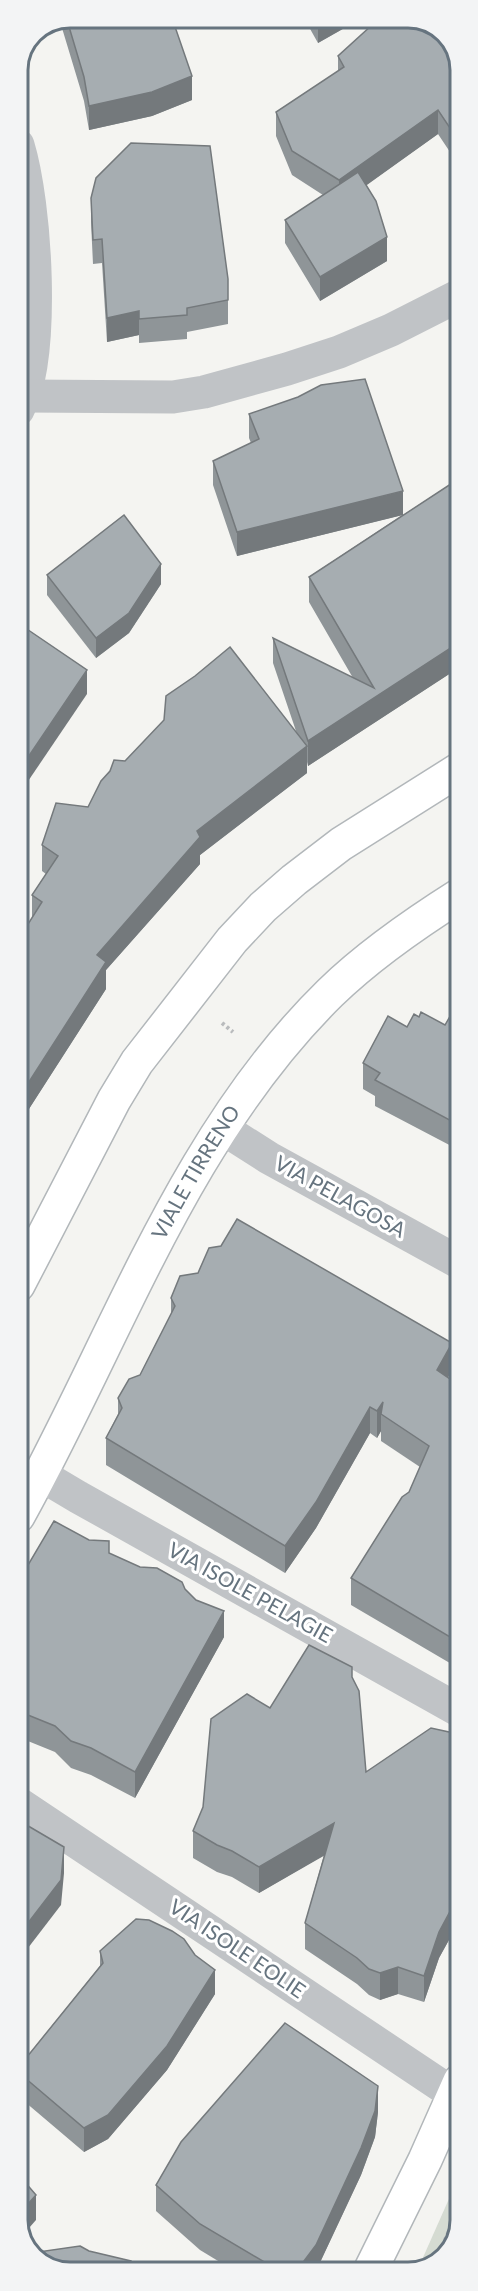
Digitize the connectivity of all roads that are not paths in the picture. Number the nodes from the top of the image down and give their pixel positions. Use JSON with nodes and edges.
{"nodes":[{"id":1,"x":28,"y":191,"type":"edge"},
{"id":2,"x":449,"y":300,"type":"edge"},
{"id":3,"x":28,"y":362,"type":"edge"},
{"id":4,"x":28,"y":403,"type":"edge"},
{"id":5,"x":449,"y":776,"type":"edge"},
{"id":6,"x":449,"y":902,"type":"edge"},
{"id":7,"x":222,"y":1128,"type":"junction"},
{"id":8,"x":450,"y":1257,"type":"edge"},
{"id":9,"x":29,"y":1265,"type":"edge"},
{"id":10,"x":41,"y":1474,"type":"junction"},
{"id":11,"x":29,"y":1497,"type":"edge"},
{"id":12,"x":450,"y":1705,"type":"edge"},
{"id":13,"x":29,"y":1810,"type":"edge"},
{"id":14,"x":450,"y":2083,"type":"edge"},
{"id":15,"x":450,"y":2104,"type":"edge"},
{"id":16,"x":374,"y":2262,"type":"edge"}],
"edges":[{"from":1,"to":3,"type":"street"},
{"from":2,"to":4,"type":"street"},
{"from":5,"to":9,"type":"street"},
{"from":6,"to":7,"type":"street","name":"VIALE TIRRENO"},
{"from":7,"to":8,"type":"street","name":"VIA PELAGOSA"},
{"from":7,"to":10,"type":"street","name":"VIALE TIRRENO"},
{"from":10,"to":11,"type":"street","name":"VIALE TIRRENO"},
{"from":10,"to":12,"type":"street","name":"VIA ISOLE PELAGIE"},
{"from":13,"to":14,"type":"street","name":"VIA ISOLE EOLIE"},
{"from":15,"to":16,"type":"street"}]}
